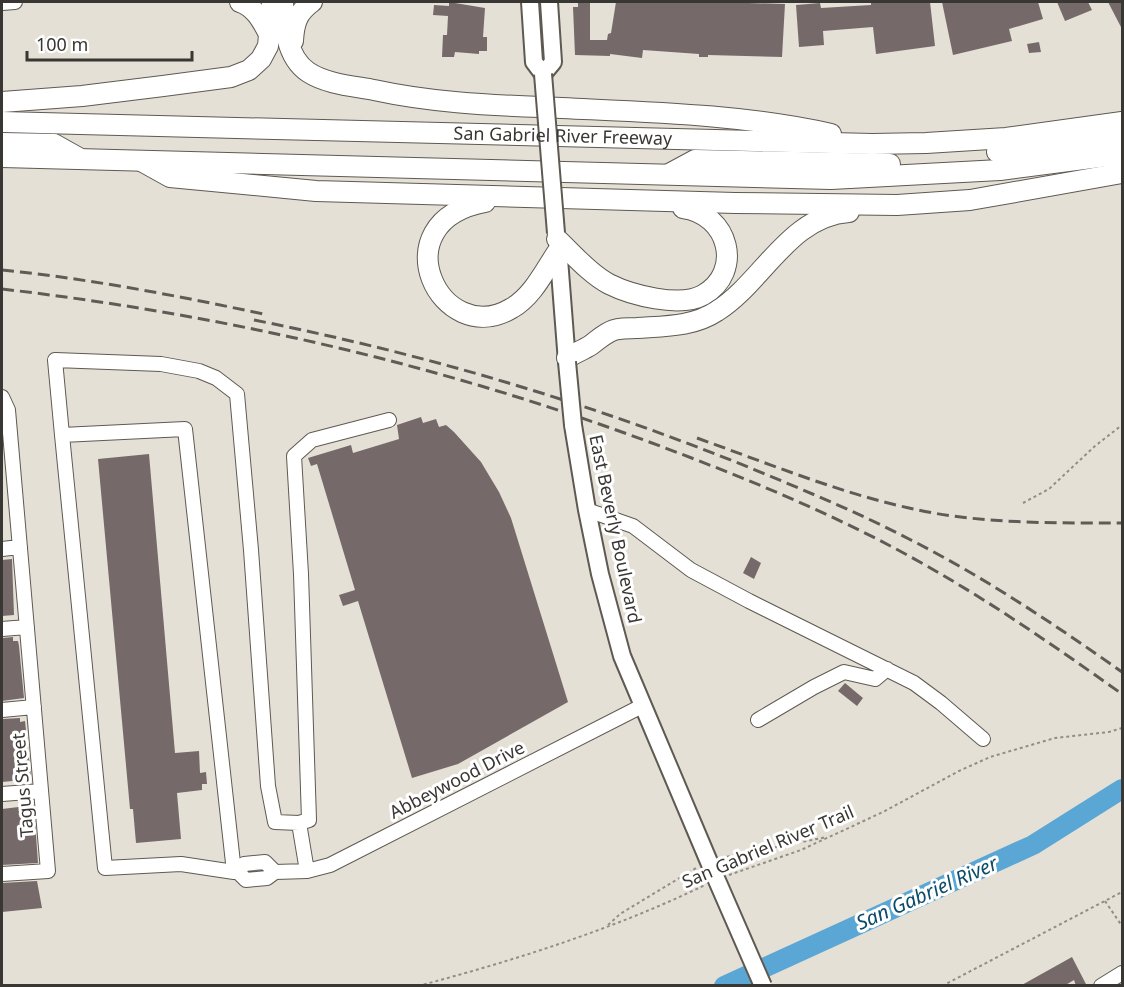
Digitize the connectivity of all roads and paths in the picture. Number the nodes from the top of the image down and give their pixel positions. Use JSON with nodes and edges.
{"nodes":[{"id":1,"x":15,"y":2,"type":"edge"},
{"id":2,"x":240,"y":2,"type":"edge"},
{"id":3,"x":272,"y":2,"type":"edge"},
{"id":4,"x":283,"y":2,"type":"edge"},
{"id":5,"x":312,"y":2,"type":"edge"},
{"id":6,"x":517,"y":2,"type":"edge"},
{"id":7,"x":530,"y":2,"type":"edge"},
{"id":8,"x":549,"y":2,"type":"edge"},
{"id":9,"x":2,"y":3,"type":"edge"},
{"id":10,"x":270,"y":34,"type":"junction"},
{"id":11,"x":533,"y":48,"type":"junction"},
{"id":12,"x":292,"y":50,"type":"junction"},
{"id":13,"x":543,"y":74,"type":"junction"},
{"id":14,"x":2,"y":102,"type":"edge"},
{"id":15,"x":2,"y":122,"type":"edge"},
{"id":16,"x":1122,"y":122,"type":"edge"},
{"id":17,"x":57,"y":124,"type":"junction"},
{"id":18,"x":2,"y":135,"type":"edge"},
{"id":19,"x":1122,"y":137,"type":"edge"},
{"id":20,"x":678,"y":140,"type":"junction"},
{"id":21,"x":2,"y":143,"type":"edge"},
{"id":22,"x":872,"y":144,"type":"junction"},
{"id":23,"x":1122,"y":144,"type":"edge"},
{"id":24,"x":1122,"y":154,"type":"edge"},
{"id":25,"x":2,"y":157,"type":"edge"},
{"id":26,"x":82,"y":160,"type":"junction"},
{"id":27,"x":140,"y":160,"type":"junction"},
{"id":28,"x":1122,"y":173,"type":"edge"},
{"id":29,"x":669,"y":174,"type":"junction"},
{"id":30,"x":530,"y":198,"type":"junction"},
{"id":31,"x":624,"y":200,"type":"junction"},
{"id":32,"x":897,"y":205,"type":"junction"},
{"id":33,"x":557,"y":241,"type":"junction"},
{"id":34,"x":567,"y":360,"type":"junction"},
{"id":35,"x":2,"y":397,"type":"edge"},
{"id":36,"x":388,"y":420,"type":"dead end"},
{"id":37,"x":1122,"y":425,"type":"edge"},
{"id":38,"x":62,"y":435,"type":"junction"},
{"id":39,"x":8,"y":469,"type":"edge"},
{"id":40,"x":1023,"y":503,"type":"dead end"},
{"id":41,"x":587,"y":510,"type":"junction"},
{"id":42,"x":20,"y":547,"type":"junction"},
{"id":43,"x":2,"y":549,"type":"edge"},
{"id":44,"x":27,"y":627,"type":"junction"},
{"id":45,"x":2,"y":629,"type":"edge"},
{"id":46,"x":886,"y":669,"type":"junction"},
{"id":47,"x":642,"y":706,"type":"junction"},
{"id":48,"x":34,"y":707,"type":"junction"},
{"id":49,"x":2,"y":710,"type":"edge"},
{"id":50,"x":758,"y":720,"type":"dead end"},
{"id":51,"x":1122,"y":728,"type":"edge"},
{"id":52,"x":982,"y":739,"type":"dead end"},
{"id":53,"x":41,"y":791,"type":"junction"},
{"id":54,"x":2,"y":794,"type":"edge"},
{"id":55,"x":299,"y":823,"type":"junction"},
{"id":56,"x":830,"y":836,"type":"junction"},
{"id":57,"x":308,"y":871,"type":"junction"},
{"id":58,"x":236,"y":872,"type":"junction"},
{"id":59,"x":714,"y":873,"type":"junction"},
{"id":60,"x":2,"y":874,"type":"edge"},
{"id":61,"x":1122,"y":892,"type":"edge"},
{"id":62,"x":1105,"y":901,"type":"junction"},
{"id":63,"x":606,"y":926,"type":"junction"},
{"id":64,"x":1122,"y":926,"type":"edge"},
{"id":65,"x":1122,"y":973,"type":"edge"},
{"id":66,"x":418,"y":986,"type":"edge"},
{"id":67,"x":763,"y":986,"type":"edge"},
{"id":68,"x":942,"y":986,"type":"edge"},
{"id":69,"x":1101,"y":986,"type":"edge"}],
"edges":[{"from":1,"to":9,"type":"street"},
{"from":2,"to":10,"type":"highway"},
{"from":3,"to":10,"type":"highway"},
{"from":4,"to":12,"type":"highway"},
{"from":5,"to":12,"type":"highway"},
{"from":6,"to":11,"type":"main road"},
{"from":7,"to":11,"type":"main road"},
{"from":8,"to":13,"type":"main road"},
{"from":10,"to":14,"type":"highway"},
{"from":11,"to":13,"type":"main road"},
{"from":12,"to":22,"type":"highway"},
{"from":13,"to":33,"type":"main road","name":"East Beverly Boulevard","bridge":true},
{"from":15,"to":17,"type":"highway","name":"San Gabriel River Freeway"},
{"from":16,"to":22,"type":"highway","name":"San Gabriel River Freeway"},
{"from":17,"to":18,"type":"highway"},
{"from":17,"to":20,"type":"highway","name":"San Gabriel River Freeway"},
{"from":19,"to":20,"type":"highway"},
{"from":20,"to":22,"type":"highway","name":"San Gabriel River Freeway"},
{"from":21,"to":26,"type":"highway"},
{"from":23,"to":29,"type":"highway"},
{"from":24,"to":29,"type":"highway","name":"San Gabriel River Freeway"},
{"from":25,"to":26,"type":"highway","name":"San Gabriel River Freeway"},
{"from":26,"to":27,"type":"highway","name":"San Gabriel River Freeway"},
{"from":27,"to":29,"type":"highway","name":"San Gabriel River Freeway"},
{"from":27,"to":30,"type":"highway"},
{"from":28,"to":32,"type":"highway"},
{"from":30,"to":31,"type":"highway"},
{"from":30,"to":33,"type":"highway"},
{"from":31,"to":32,"type":"highway"},
{"from":31,"to":33,"type":"highway"},
{"from":32,"to":34,"type":"highway"},
{"from":33,"to":34,"type":"main road","name":"East Beverly Boulevard"},
{"from":34,"to":41,"type":"main road","name":"East Beverly Boulevard","bridge":true},
{"from":35,"to":39,"type":"street","name":"Tagus Street"},
{"from":36,"to":55,"type":"street"},
{"from":37,"to":40,"type":"path"},
{"from":38,"to":55,"type":"street"},
{"from":38,"to":58,"type":"street"},
{"from":38,"to":58,"type":"street"},
{"from":39,"to":42,"type":"street","name":"Tagus Street"},
{"from":41,"to":46,"type":"street"},
{"from":41,"to":47,"type":"main road","name":"East Beverly Boulevard"},
{"from":42,"to":43,"type":"street"},
{"from":42,"to":44,"type":"street","name":"Tagus Street"},
{"from":44,"to":45,"type":"street"},
{"from":44,"to":48,"type":"street","name":"Tagus Street"},
{"from":46,"to":50,"type":"street"},
{"from":46,"to":52,"type":"street"},
{"from":47,"to":57,"type":"street","name":"Abbeywood Drive"},
{"from":47,"to":59,"type":"main road","name":"East Beverly Boulevard"},
{"from":48,"to":49,"type":"street"},
{"from":48,"to":53,"type":"street","name":"Tagus Street"},
{"from":51,"to":56,"type":"path","name":"San Gabriel River Trail"},
{"from":53,"to":54,"type":"street"},
{"from":53,"to":60,"type":"street","name":"Tagus Street"},
{"from":55,"to":57,"type":"street"},
{"from":56,"to":59,"type":"path","name":"San Gabriel River Trail"},
{"from":56,"to":59,"type":"path"},
{"from":57,"to":58,"type":"street","name":"Abbeywood Drive"},
{"from":59,"to":63,"type":"path","name":"San Gabriel River Trail"},
{"from":59,"to":63,"type":"path"},
{"from":59,"to":67,"type":"main road","name":"East Beverly Boulevard","bridge":true},
{"from":61,"to":62,"type":"path"},
{"from":62,"to":64,"type":"path"},
{"from":62,"to":68,"type":"path"},
{"from":63,"to":66,"type":"path","name":"San Gabriel River Trail"},
{"from":65,"to":69,"type":"street"}]}
